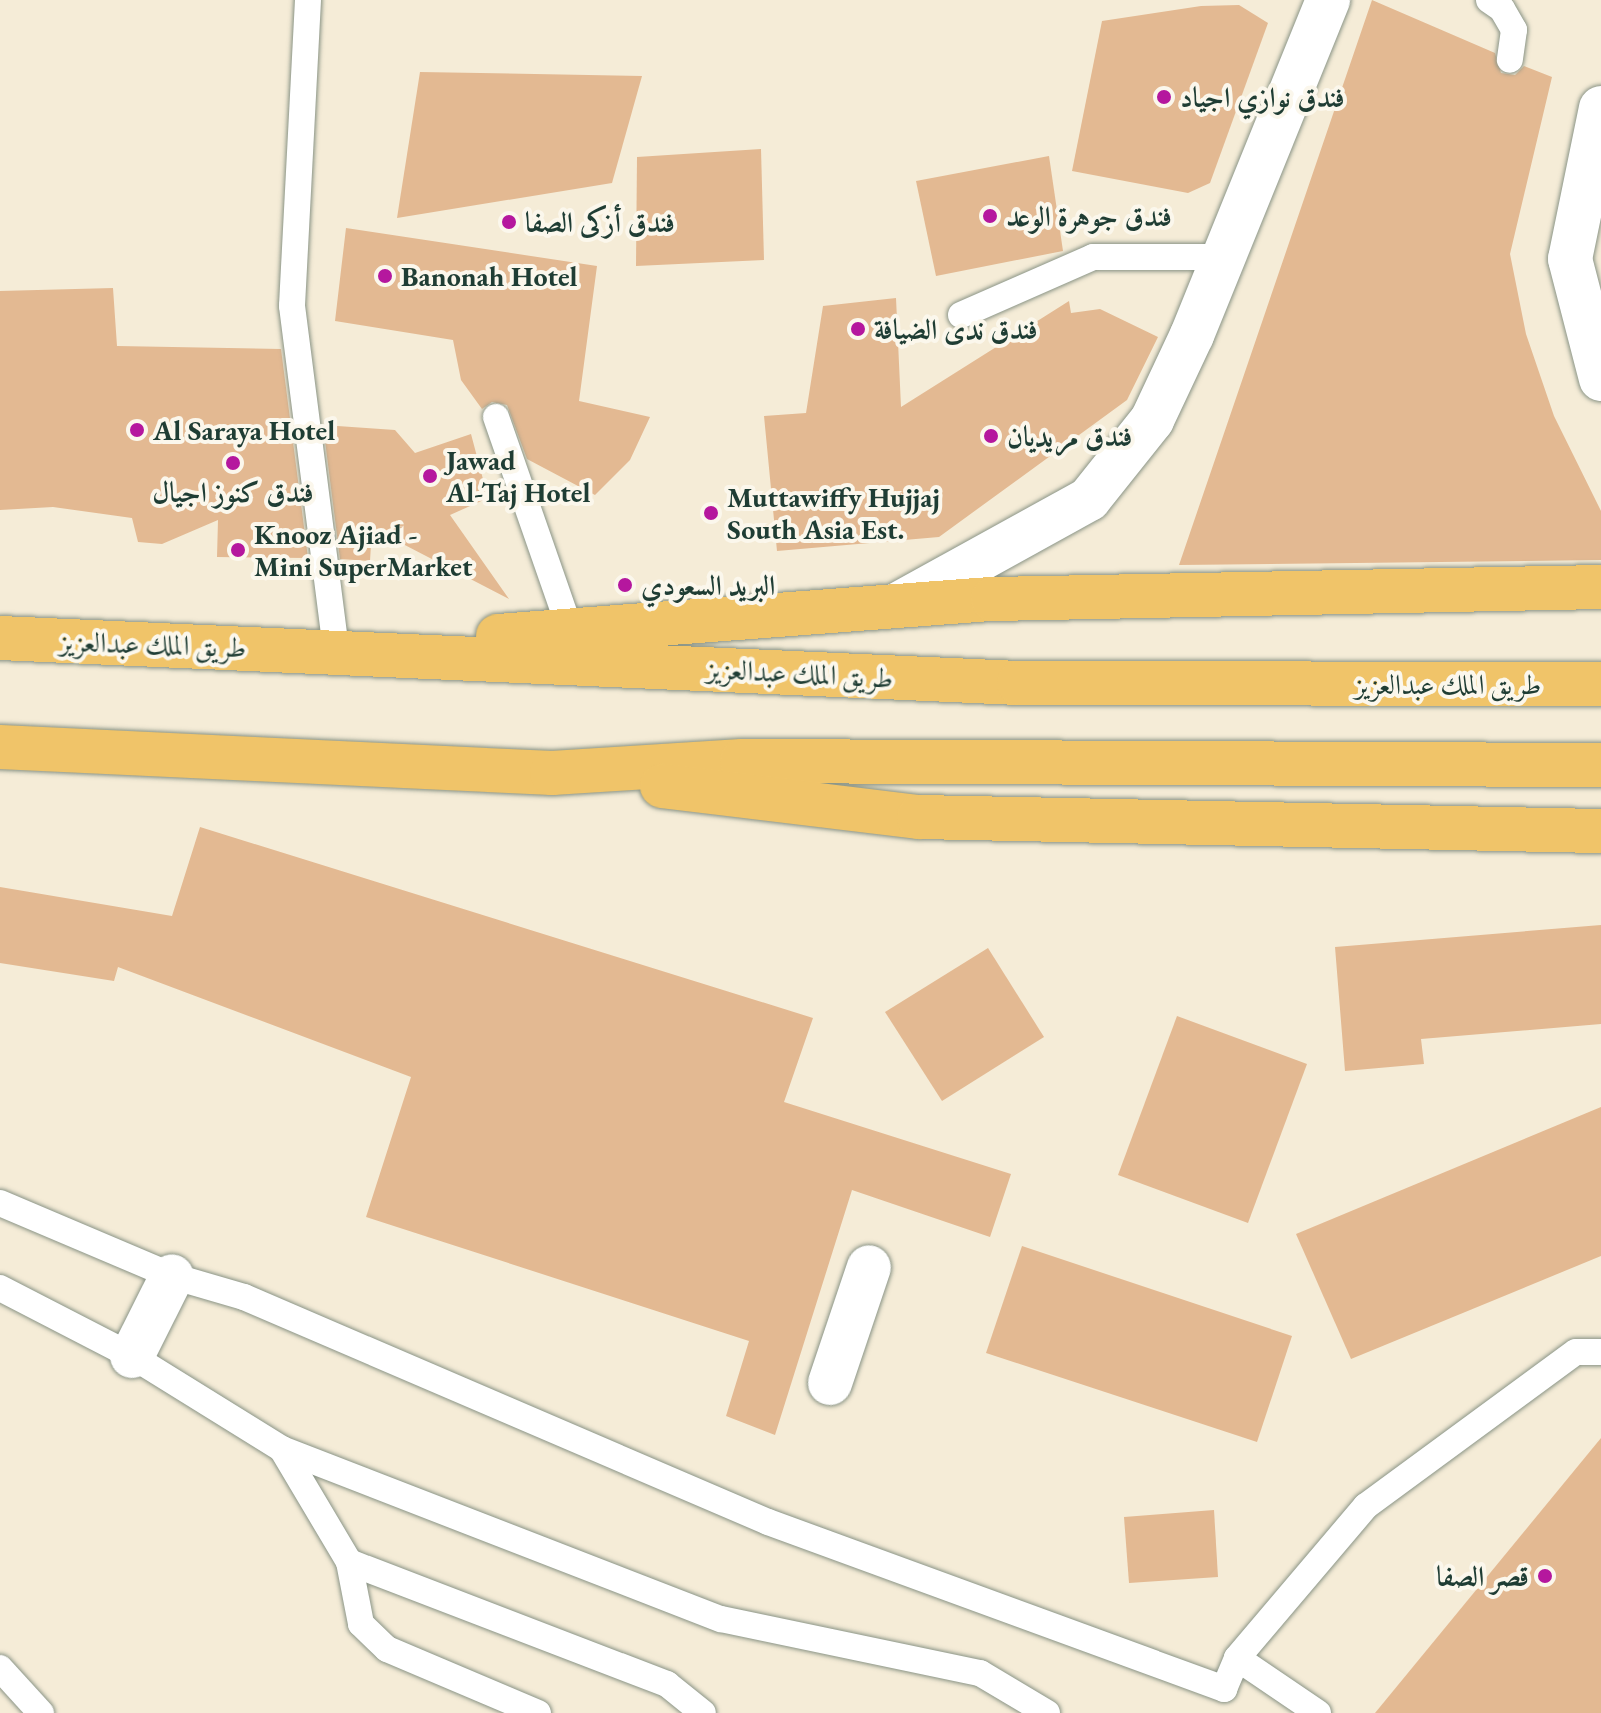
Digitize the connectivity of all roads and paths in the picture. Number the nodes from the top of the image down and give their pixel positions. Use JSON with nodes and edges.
{"nodes":[{"id":1,"x":308,"y":0,"type":"edge"},
{"id":2,"x":1328,"y":0,"type":"edge"},
{"id":3,"x":1489,"y":0,"type":"edge"},
{"id":4,"x":1510,"y":60,"type":"dead end"},
{"id":5,"x":1598,"y":122,"type":"edge"},
{"id":6,"x":1221,"y":257,"type":"junction"},
{"id":7,"x":961,"y":315,"type":"dead end"},
{"id":8,"x":1601,"y":379,"type":"edge"},
{"id":9,"x":496,"y":417,"type":"dead end"},
{"id":10,"x":1601,"y":587,"type":"edge"},
{"id":11,"x":899,"y":604,"type":"junction"},
{"id":12,"x":570,"y":630,"type":"junction"},
{"id":13,"x":0,"y":638,"type":"edge"},
{"id":14,"x":336,"y":651,"type":"junction"},
{"id":15,"x":1601,"y":684,"type":"edge"},
{"id":16,"x":0,"y":747,"type":"edge"},
{"id":17,"x":1601,"y":765,"type":"edge"},
{"id":18,"x":552,"y":773,"type":"junction"},
{"id":19,"x":1601,"y":831,"type":"edge"},
{"id":20,"x":0,"y":1203,"type":"edge"},
{"id":21,"x":869,"y":1267,"type":"dead end"},
{"id":22,"x":172,"y":1276,"type":"junction"},
{"id":23,"x":0,"y":1288,"type":"edge"},
{"id":24,"x":1601,"y":1352,"type":"edge"},
{"id":25,"x":132,"y":1356,"type":"junction"},
{"id":26,"x":830,"y":1383,"type":"dead end"},
{"id":27,"x":282,"y":1449,"type":"junction"},
{"id":28,"x":349,"y":1562,"type":"junction"},
{"id":29,"x":1237,"y":1658,"type":"junction"},
{"id":30,"x":0,"y":1668,"type":"edge"},
{"id":31,"x":41,"y":1713,"type":"edge"},
{"id":32,"x":538,"y":1713,"type":"edge"},
{"id":33,"x":703,"y":1713,"type":"edge"},
{"id":34,"x":1047,"y":1713,"type":"edge"},
{"id":35,"x":1318,"y":1713,"type":"edge"}],
"edges":[{"from":1,"to":14,"type":"lane"},
{"from":2,"to":6,"type":"street"},
{"from":3,"to":4,"type":"lane"},
{"from":5,"to":8,"type":"street"},
{"from":6,"to":7,"type":"lane"},
{"from":6,"to":11,"type":"street"},
{"from":9,"to":12,"type":"lane"},
{"from":10,"to":11,"type":"highway"},
{"from":11,"to":12,"type":"highway"},
{"from":12,"to":14,"type":"highway"},
{"from":13,"to":14,"type":"highway","name":"طريق الملك عبدالعزيز"},
{"from":14,"to":15,"type":"highway","name":"طريق الملك عبدالعزيز"},
{"from":16,"to":18,"type":"highway"},
{"from":17,"to":18,"type":"highway"},
{"from":18,"to":19,"type":"highway"},
{"from":20,"to":22,"type":"lane"},
{"from":21,"to":26,"type":"street"},
{"from":22,"to":25,"type":"street"},
{"from":22,"to":29,"type":"lane"},
{"from":23,"to":25,"type":"lane"},
{"from":24,"to":29,"type":"lane"},
{"from":25,"to":27,"type":"lane"},
{"from":27,"to":28,"type":"lane"},
{"from":27,"to":34,"type":"lane"},
{"from":28,"to":32,"type":"lane"},
{"from":28,"to":33,"type":"lane"},
{"from":29,"to":35,"type":"lane"},
{"from":30,"to":31,"type":"lane"}]}
